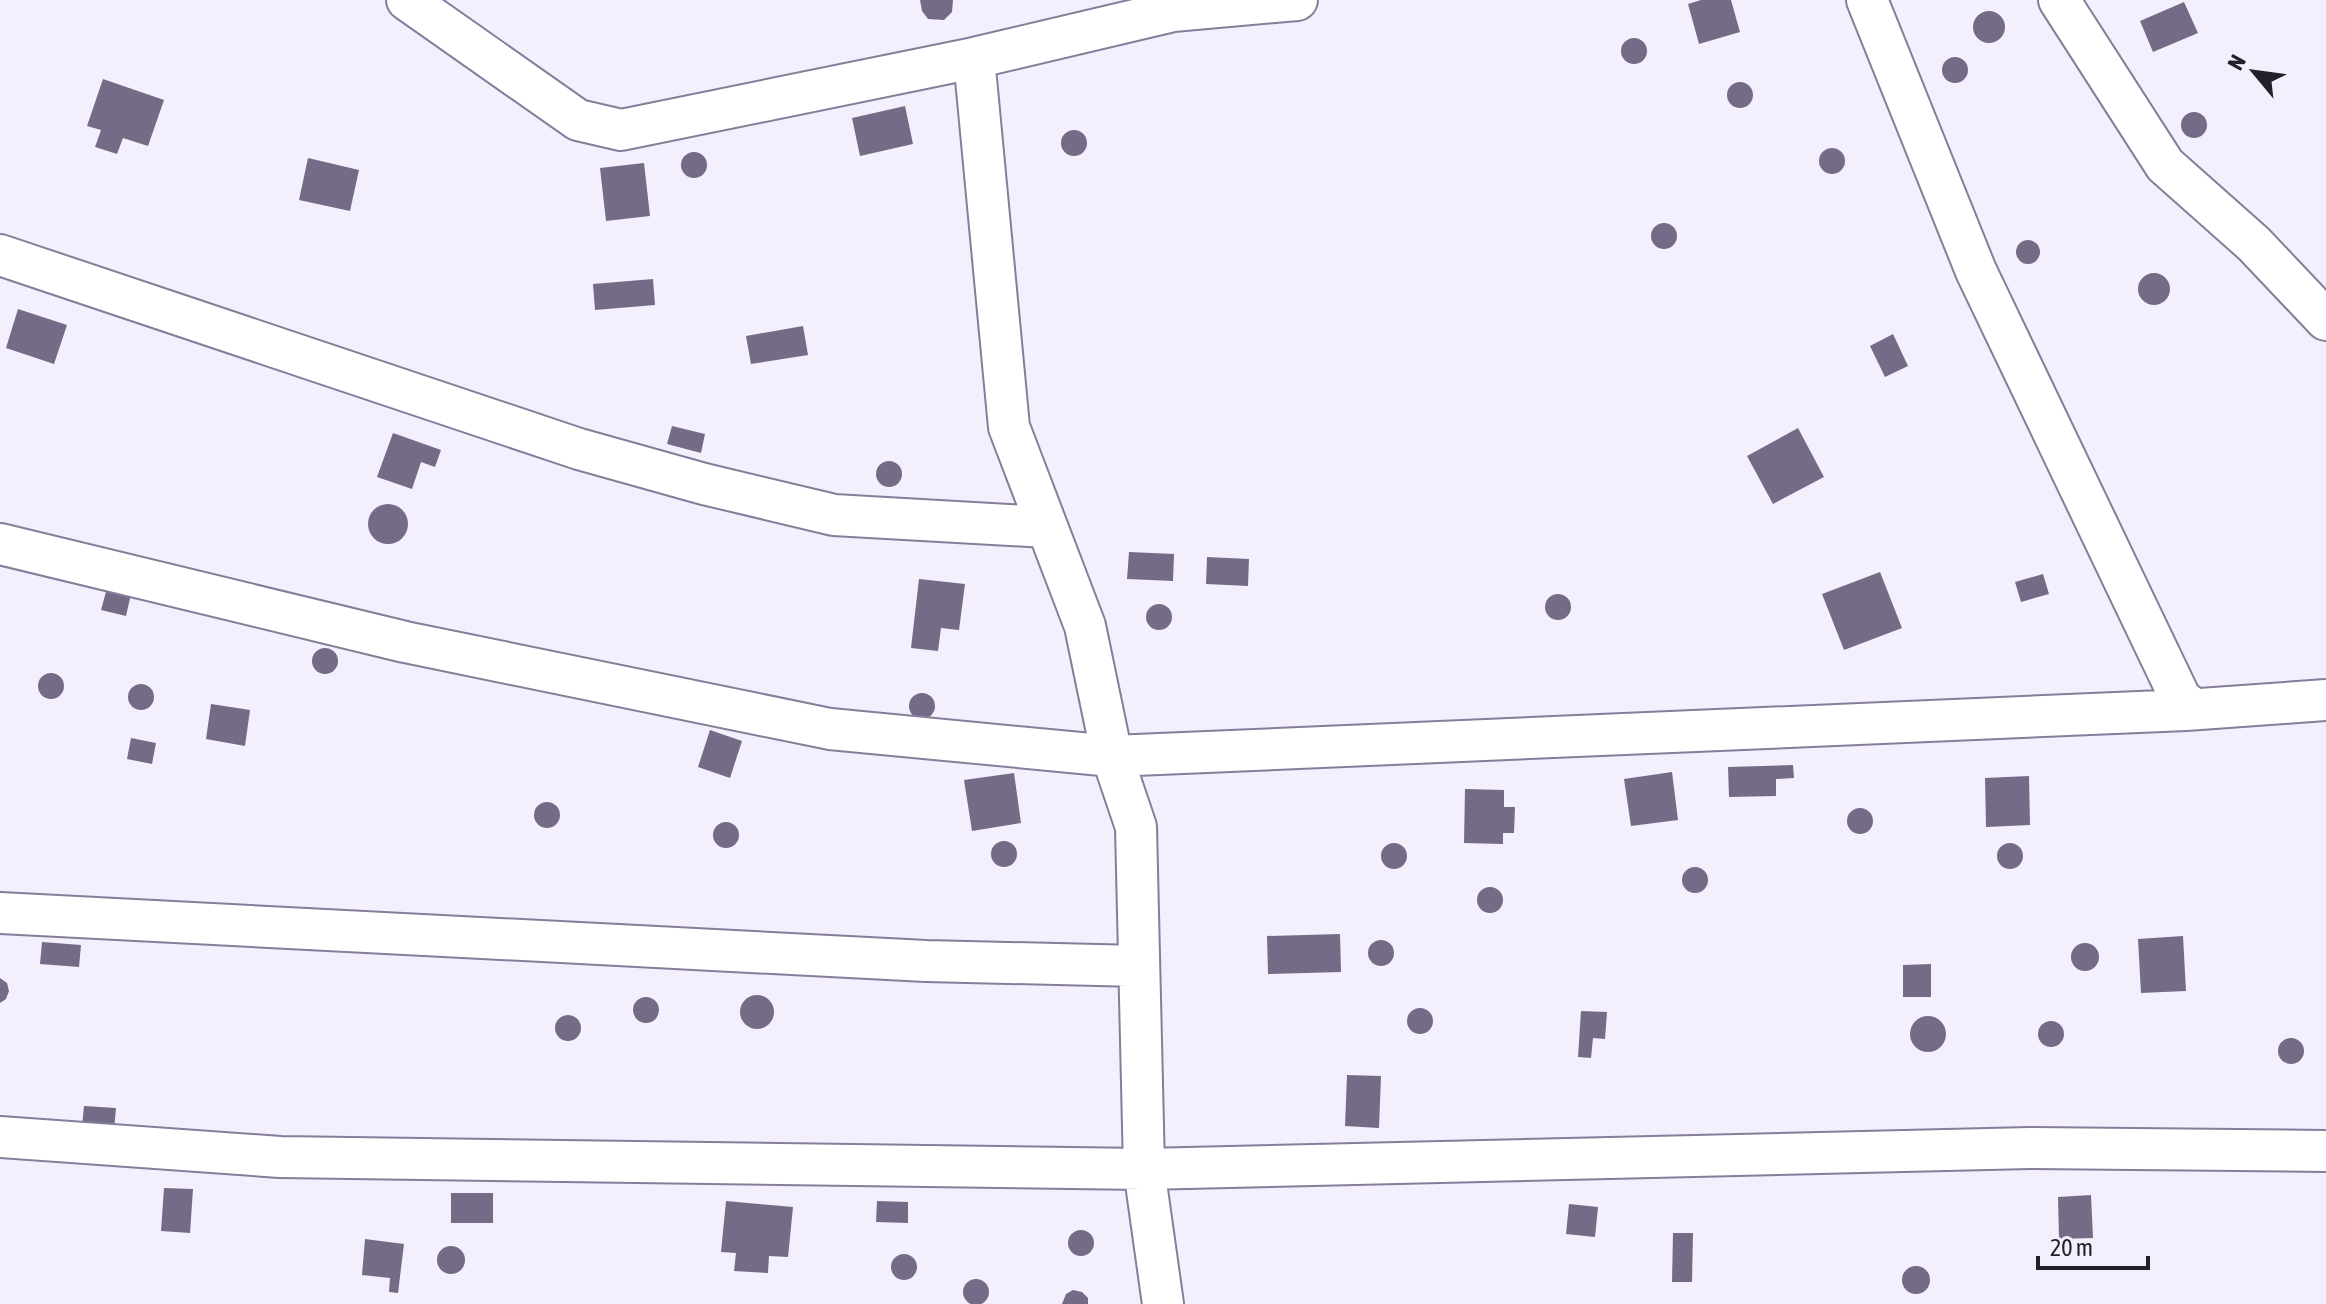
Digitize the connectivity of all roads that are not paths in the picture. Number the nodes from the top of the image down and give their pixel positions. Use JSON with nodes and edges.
{"nodes":[{"id":1,"x":407,"y":0,"type":"edge"},
{"id":2,"x":1297,"y":0,"type":"edge"},
{"id":3,"x":1867,"y":0,"type":"edge"},
{"id":4,"x":2059,"y":0,"type":"edge"},
{"id":5,"x":974,"y":58,"type":"junction"},
{"id":6,"x":0,"y":255,"type":"edge"},
{"id":7,"x":2326,"y":320,"type":"edge"},
{"id":8,"x":1046,"y":527,"type":"junction"},
{"id":9,"x":0,"y":544,"type":"edge"},
{"id":10,"x":2326,"y":700,"type":"edge"},
{"id":11,"x":2186,"y":706,"type":"junction"},
{"id":12,"x":1112,"y":756,"type":"junction"},
{"id":13,"x":0,"y":913,"type":"edge"},
{"id":14,"x":1139,"y":966,"type":"junction"},
{"id":15,"x":0,"y":1137,"type":"edge"},
{"id":16,"x":2326,"y":1151,"type":"edge"},
{"id":17,"x":1144,"y":1169,"type":"junction"},
{"id":18,"x":1163,"y":1304,"type":"edge"}],
"edges":[{"from":1,"to":5,"type":"street"},
{"from":2,"to":5,"type":"street"},
{"from":3,"to":11,"type":"street"},
{"from":4,"to":7,"type":"street"},
{"from":5,"to":8,"type":"street"},
{"from":6,"to":8,"type":"street"},
{"from":8,"to":12,"type":"street"},
{"from":9,"to":12,"type":"street"},
{"from":10,"to":11,"type":"street"},
{"from":11,"to":12,"type":"street"},
{"from":12,"to":14,"type":"street"},
{"from":13,"to":14,"type":"street"},
{"from":14,"to":17,"type":"street"},
{"from":15,"to":17,"type":"street"},
{"from":16,"to":17,"type":"street"},
{"from":17,"to":18,"type":"street"}]}
